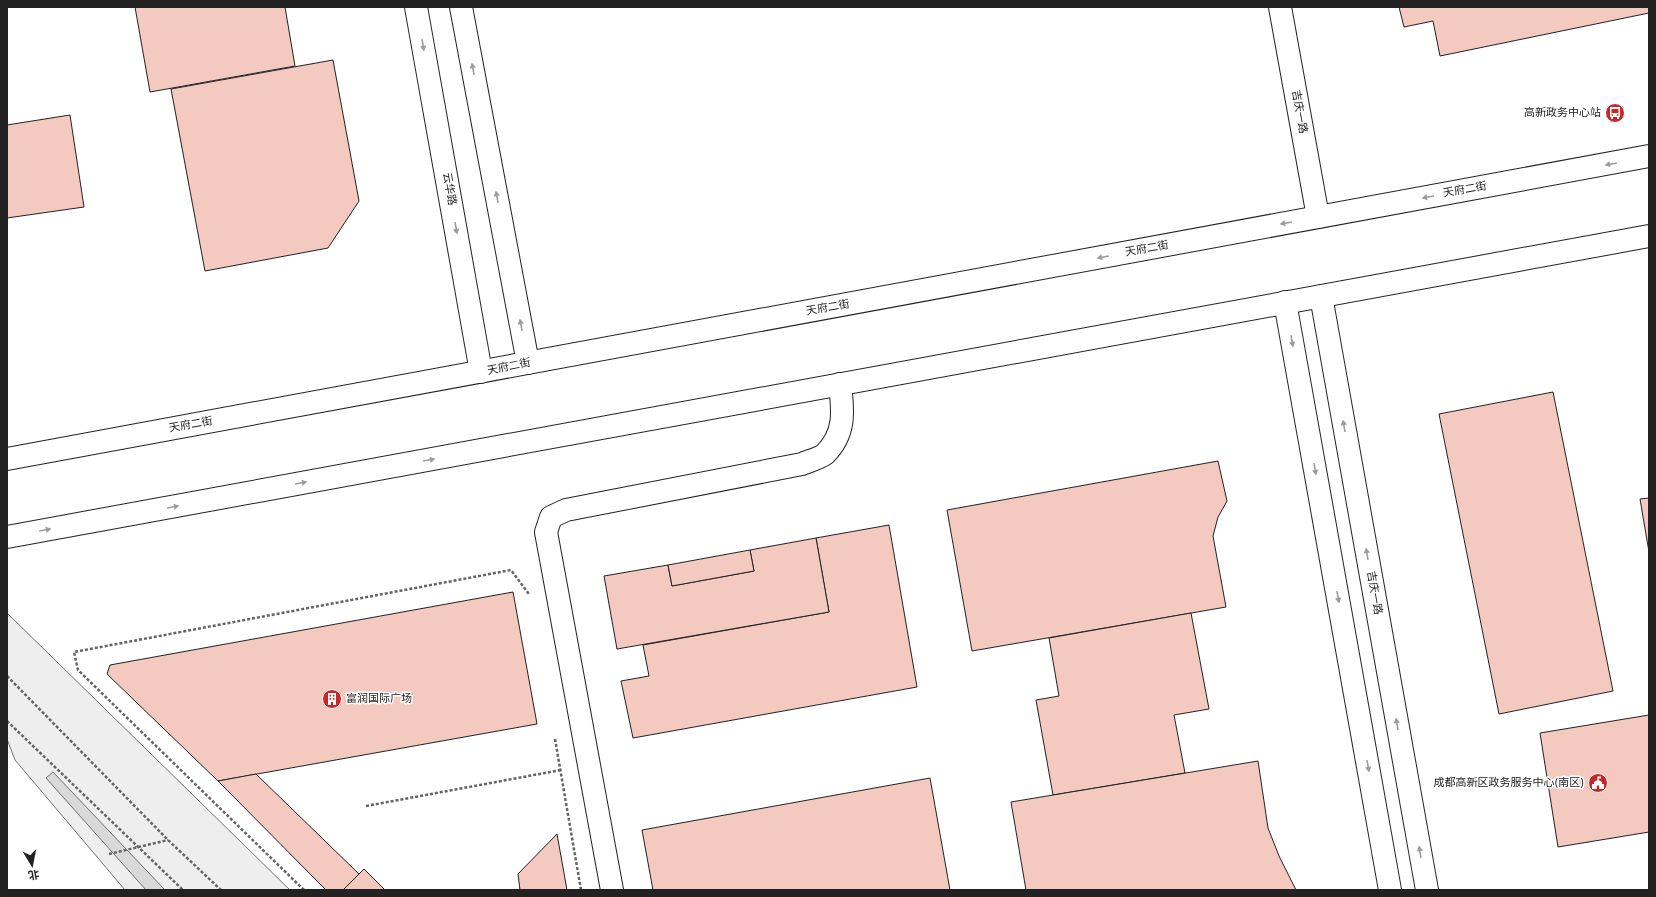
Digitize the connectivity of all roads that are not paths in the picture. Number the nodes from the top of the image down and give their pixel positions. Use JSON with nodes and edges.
{"nodes":[{"id":1,"x":416,"y":7,"type":"edge"},
{"id":2,"x":461,"y":7,"type":"edge"},
{"id":3,"x":1280,"y":7,"type":"edge"},
{"id":4,"x":1649,"y":156,"type":"edge"},
{"id":5,"x":1318,"y":217,"type":"junction"},
{"id":6,"x":1649,"y":236,"type":"edge"},
{"id":7,"x":1321,"y":296,"type":"junction"},
{"id":8,"x":1285,"y":302,"type":"junction"},
{"id":9,"x":528,"y":363,"type":"junction"},
{"id":10,"x":481,"y":372,"type":"junction"},
{"id":11,"x":840,"y":384,"type":"junction"},
{"id":12,"x":7,"y":459,"type":"edge"},
{"id":13,"x":7,"y":537,"type":"edge"},
{"id":14,"x":612,"y":890,"type":"edge"},
{"id":15,"x":1390,"y":890,"type":"edge"},
{"id":16,"x":1427,"y":890,"type":"edge"}],
"edges":[{"from":1,"to":10,"type":"main road","name":"云华路","one_way":true},
{"from":9,"to":2,"type":"main road","one_way":true},
{"from":3,"to":5,"type":"main road","name":"吉庆一路"},
{"from":4,"to":5,"type":"main road","name":"天府二街","one_way":true},
{"from":5,"to":9,"type":"main road","name":"天府二街","one_way":true},
{"from":6,"to":7,"type":"main road"},
{"from":7,"to":8,"type":"main road"},
{"from":16,"to":7,"type":"main road","name":"吉庆一路","one_way":true},
{"from":8,"to":11,"type":"main road"},
{"from":8,"to":15,"type":"main road","one_way":true},
{"from":9,"to":10,"type":"main road","name":"天府二街"},
{"from":10,"to":12,"type":"main road","name":"天府二街"},
{"from":13,"to":11,"type":"main road","one_way":true},
{"from":11,"to":14,"type":"main road"}]}
